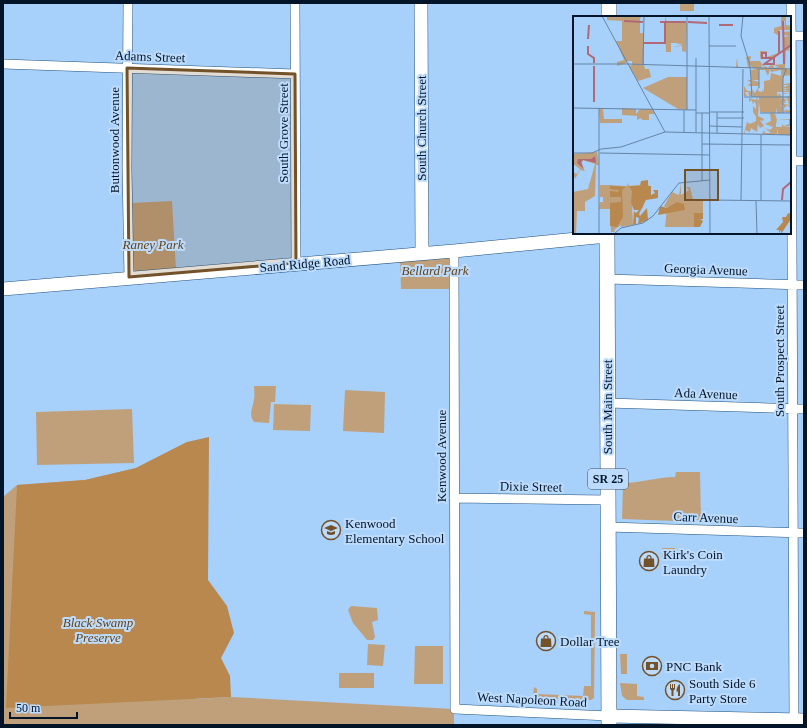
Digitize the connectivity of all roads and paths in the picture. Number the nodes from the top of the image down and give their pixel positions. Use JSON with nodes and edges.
{"nodes":[{"id":1,"x":128,"y":3,"type":"edge"},
{"id":2,"x":296,"y":3,"type":"edge"},
{"id":3,"x":422,"y":3,"type":"edge"},
{"id":4,"x":609,"y":3,"type":"edge"},
{"id":5,"x":791,"y":3,"type":"edge"},
{"id":6,"x":609,"y":16,"type":"edge"},
{"id":7,"x":791,"y":16,"type":"edge"},
{"id":8,"x":791,"y":36,"type":"edge"},
{"id":9,"x":804,"y":36,"type":"edge"},
{"id":10,"x":3,"y":64,"type":"edge"},
{"id":11,"x":127,"y":68,"type":"junction"},
{"id":12,"x":295,"y":74,"type":"junction"},
{"id":13,"x":791,"y":161,"type":"edge"},
{"id":14,"x":804,"y":161,"type":"edge"},
{"id":15,"x":607,"y":234,"type":"edge"},
{"id":16,"x":454,"y":251,"type":"junction"},
{"id":17,"x":422,"y":253,"type":"junction"},
{"id":18,"x":296,"y":263,"type":"junction"},
{"id":19,"x":129,"y":277,"type":"junction"},
{"id":20,"x":607,"y":279,"type":"junction"},
{"id":21,"x":791,"y":285,"type":"junction"},
{"id":22,"x":804,"y":285,"type":"edge"},
{"id":23,"x":3,"y":289,"type":"edge"},
{"id":24,"x":607,"y":403,"type":"junction"},
{"id":25,"x":792,"y":409,"type":"junction"},
{"id":26,"x":804,"y":409,"type":"edge"},
{"id":27,"x":454,"y":498,"type":"junction"},
{"id":28,"x":608,"y":500,"type":"junction"},
{"id":29,"x":608,"y":527,"type":"junction"},
{"id":30,"x":792,"y":533,"type":"junction"},
{"id":31,"x":804,"y":533,"type":"edge"},
{"id":32,"x":455,"y":709,"type":"joint"},
{"id":33,"x":799,"y":720,"type":"edge"},
{"id":34,"x":609,"y":721,"type":"edge"}],
"edges":[{"from":1,"to":11,"type":"street","name":"Buttonwood Avenue"},
{"from":2,"to":12,"type":"street","name":"South Grove Street"},
{"from":3,"to":17,"type":"street","name":"South Church Street"},
{"from":4,"to":6,"type":"main road"},
{"from":5,"to":7,"type":"street","name":"South Prospect Street"},
{"from":8,"to":9,"type":"street"},
{"from":10,"to":11,"type":"street","name":"Adams Street"},
{"from":11,"to":12,"type":"street","name":"Adams Street"},
{"from":11,"to":19,"type":"street","name":"Buttonwood Avenue"},
{"from":12,"to":18,"type":"street","name":"South Grove Street"},
{"from":13,"to":14,"type":"street"},
{"from":13,"to":21,"type":"street","name":"South Prospect Street"},
{"from":15,"to":16,"type":"street","name":"Sand Ridge Road"},
{"from":15,"to":20,"type":"main road","name":"South Main Street","number":"SR 25"},
{"from":16,"to":17,"type":"street","name":"Sand Ridge Road"},
{"from":16,"to":27,"type":"street","name":"Kenwood Avenue"},
{"from":17,"to":18,"type":"street","name":"Sand Ridge Road"},
{"from":18,"to":19,"type":"street","name":"Sand Ridge Road"},
{"from":19,"to":23,"type":"street","name":"Sand Ridge Road"},
{"from":20,"to":21,"type":"street","name":"Georgia Avenue"},
{"from":20,"to":24,"type":"main road","name":"South Main Street","number":"SR 25"},
{"from":21,"to":22,"type":"street","name":"Georgia Avenue"},
{"from":21,"to":25,"type":"street","name":"South Prospect Street"},
{"from":24,"to":25,"type":"street","name":"Ada Avenue"},
{"from":24,"to":28,"type":"main road","name":"South Main Street","number":"SR 25"},
{"from":25,"to":26,"type":"street","name":"Ada Avenue"},
{"from":25,"to":30,"type":"street","name":"South Prospect Street"},
{"from":27,"to":28,"type":"street","name":"Dixie Street"},
{"from":27,"to":32,"type":"street","name":"Kenwood Avenue"},
{"from":28,"to":29,"type":"main road","name":"South Main Street","number":"SR 25"},
{"from":29,"to":30,"type":"street","name":"Carr Avenue"},
{"from":29,"to":34,"type":"main road","name":"South Main Street","number":"SR 25"},
{"from":30,"to":31,"type":"street","name":"Carr Avenue"},
{"from":30,"to":33,"type":"street","name":"South Prospect Street"},
{"from":32,"to":34,"type":"street","name":"West Napoleon Road"},
{"from":33,"to":34,"type":"street"}]}
